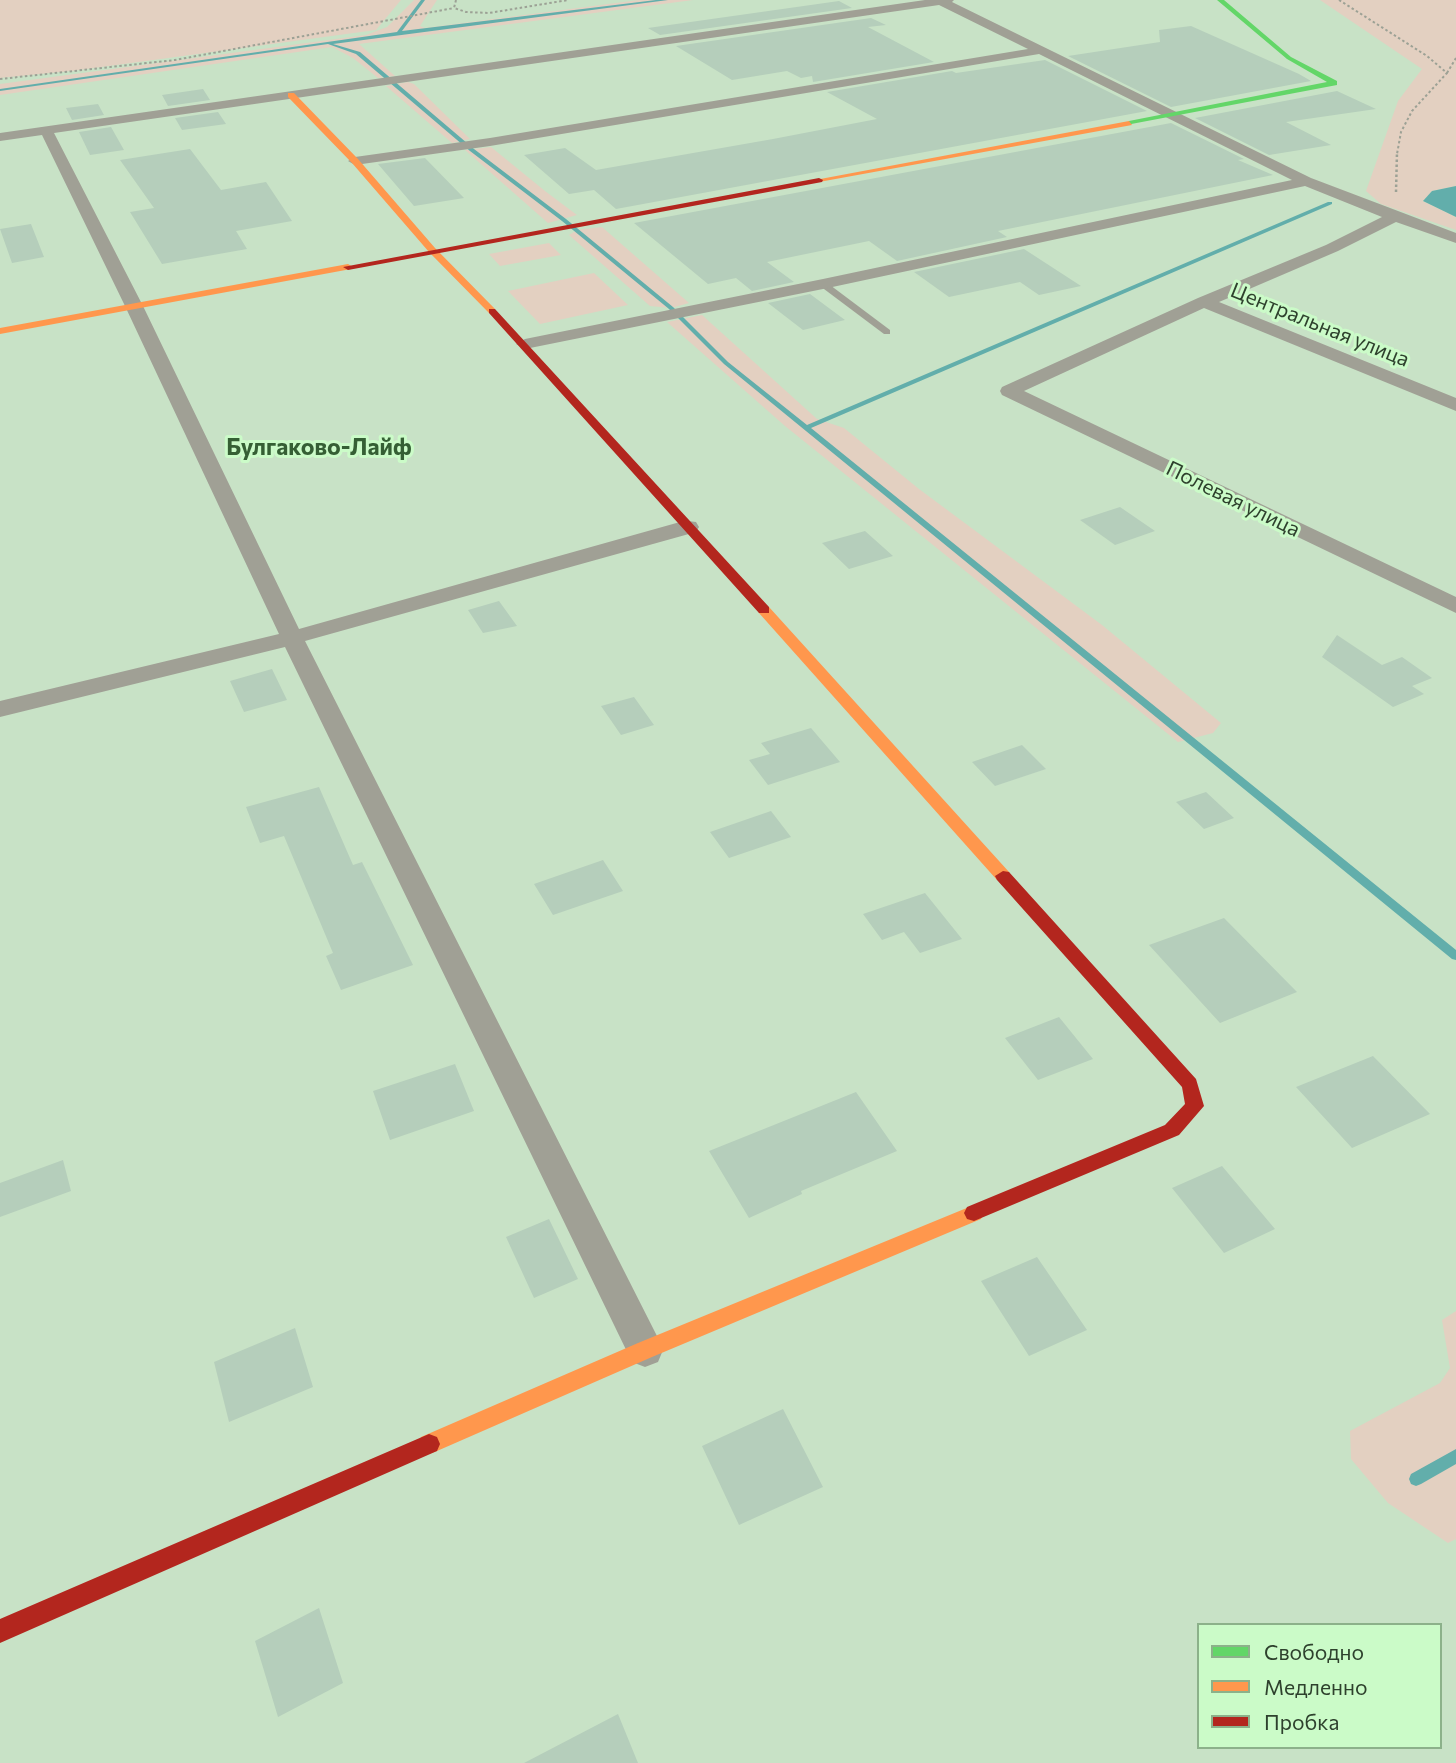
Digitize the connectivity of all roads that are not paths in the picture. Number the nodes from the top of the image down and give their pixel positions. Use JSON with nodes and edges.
{"nodes":[{"id":1,"x":1220,"y":0,"type":"edge"},
{"id":2,"x":944,"y":1,"type":"edge"},
{"id":3,"x":1043,"y":50,"type":"junction"},
{"id":4,"x":290,"y":95,"type":"junction"},
{"id":5,"x":1174,"y":114,"type":"junction"},
{"id":6,"x":46,"y":131,"type":"junction"},
{"id":7,"x":0,"y":137,"type":"edge"},
{"id":8,"x":355,"y":161,"type":"junction"},
{"id":9,"x":1306,"y":181,"type":"junction"},
{"id":10,"x":1395,"y":217,"type":"junction"},
{"id":11,"x":1456,"y":238,"type":"edge"},
{"id":12,"x":432,"y":250,"type":"junction"},
{"id":13,"x":823,"y":284,"type":"junction"},
{"id":14,"x":1204,"y":303,"type":"junction"},
{"id":15,"x":134,"y":306,"type":"junction"},
{"id":16,"x":0,"y":331,"type":"edge"},
{"id":17,"x":887,"y":332,"type":"dead end"},
{"id":18,"x":525,"y":344,"type":"junction"},
{"id":19,"x":1456,"y":405,"type":"edge"},
{"id":20,"x":688,"y":527,"type":"junction"},
{"id":21,"x":1456,"y":606,"type":"edge"},
{"id":22,"x":292,"y":638,"type":"junction"},
{"id":23,"x":0,"y":709,"type":"edge"},
{"id":24,"x":645,"y":1350,"type":"junction"},
{"id":25,"x":0,"y":1630,"type":"edge"}],
"edges":[{"from":1,"to":5,"type":"street"},
{"from":2,"to":3,"type":"street"},
{"from":2,"to":4,"type":"street"},
{"from":3,"to":5,"type":"street"},
{"from":3,"to":8,"type":"street"},
{"from":4,"to":6,"type":"street"},
{"from":4,"to":8,"type":"street"},
{"from":5,"to":9,"type":"street"},
{"from":5,"to":12,"type":"street"},
{"from":6,"to":7,"type":"street"},
{"from":6,"to":15,"type":"street"},
{"from":8,"to":12,"type":"street"},
{"from":9,"to":10,"type":"street"},
{"from":9,"to":13,"type":"street"},
{"from":10,"to":11,"type":"street"},
{"from":10,"to":14,"type":"street","name":"Центральная улица"},
{"from":12,"to":15,"type":"street"},
{"from":12,"to":18,"type":"street"},
{"from":13,"to":17,"type":"lane"},
{"from":13,"to":18,"type":"street"},
{"from":14,"to":19,"type":"street","name":"Центральная улица"},
{"from":14,"to":21,"type":"street","name":"Полевая улица"},
{"from":15,"to":16,"type":"street"},
{"from":15,"to":22,"type":"street"},
{"from":18,"to":20,"type":"street"},
{"from":20,"to":22,"type":"street"},
{"from":20,"to":24,"type":"street"},
{"from":22,"to":23,"type":"street"},
{"from":22,"to":24,"type":"street"},
{"from":24,"to":25,"type":"street"}]}
